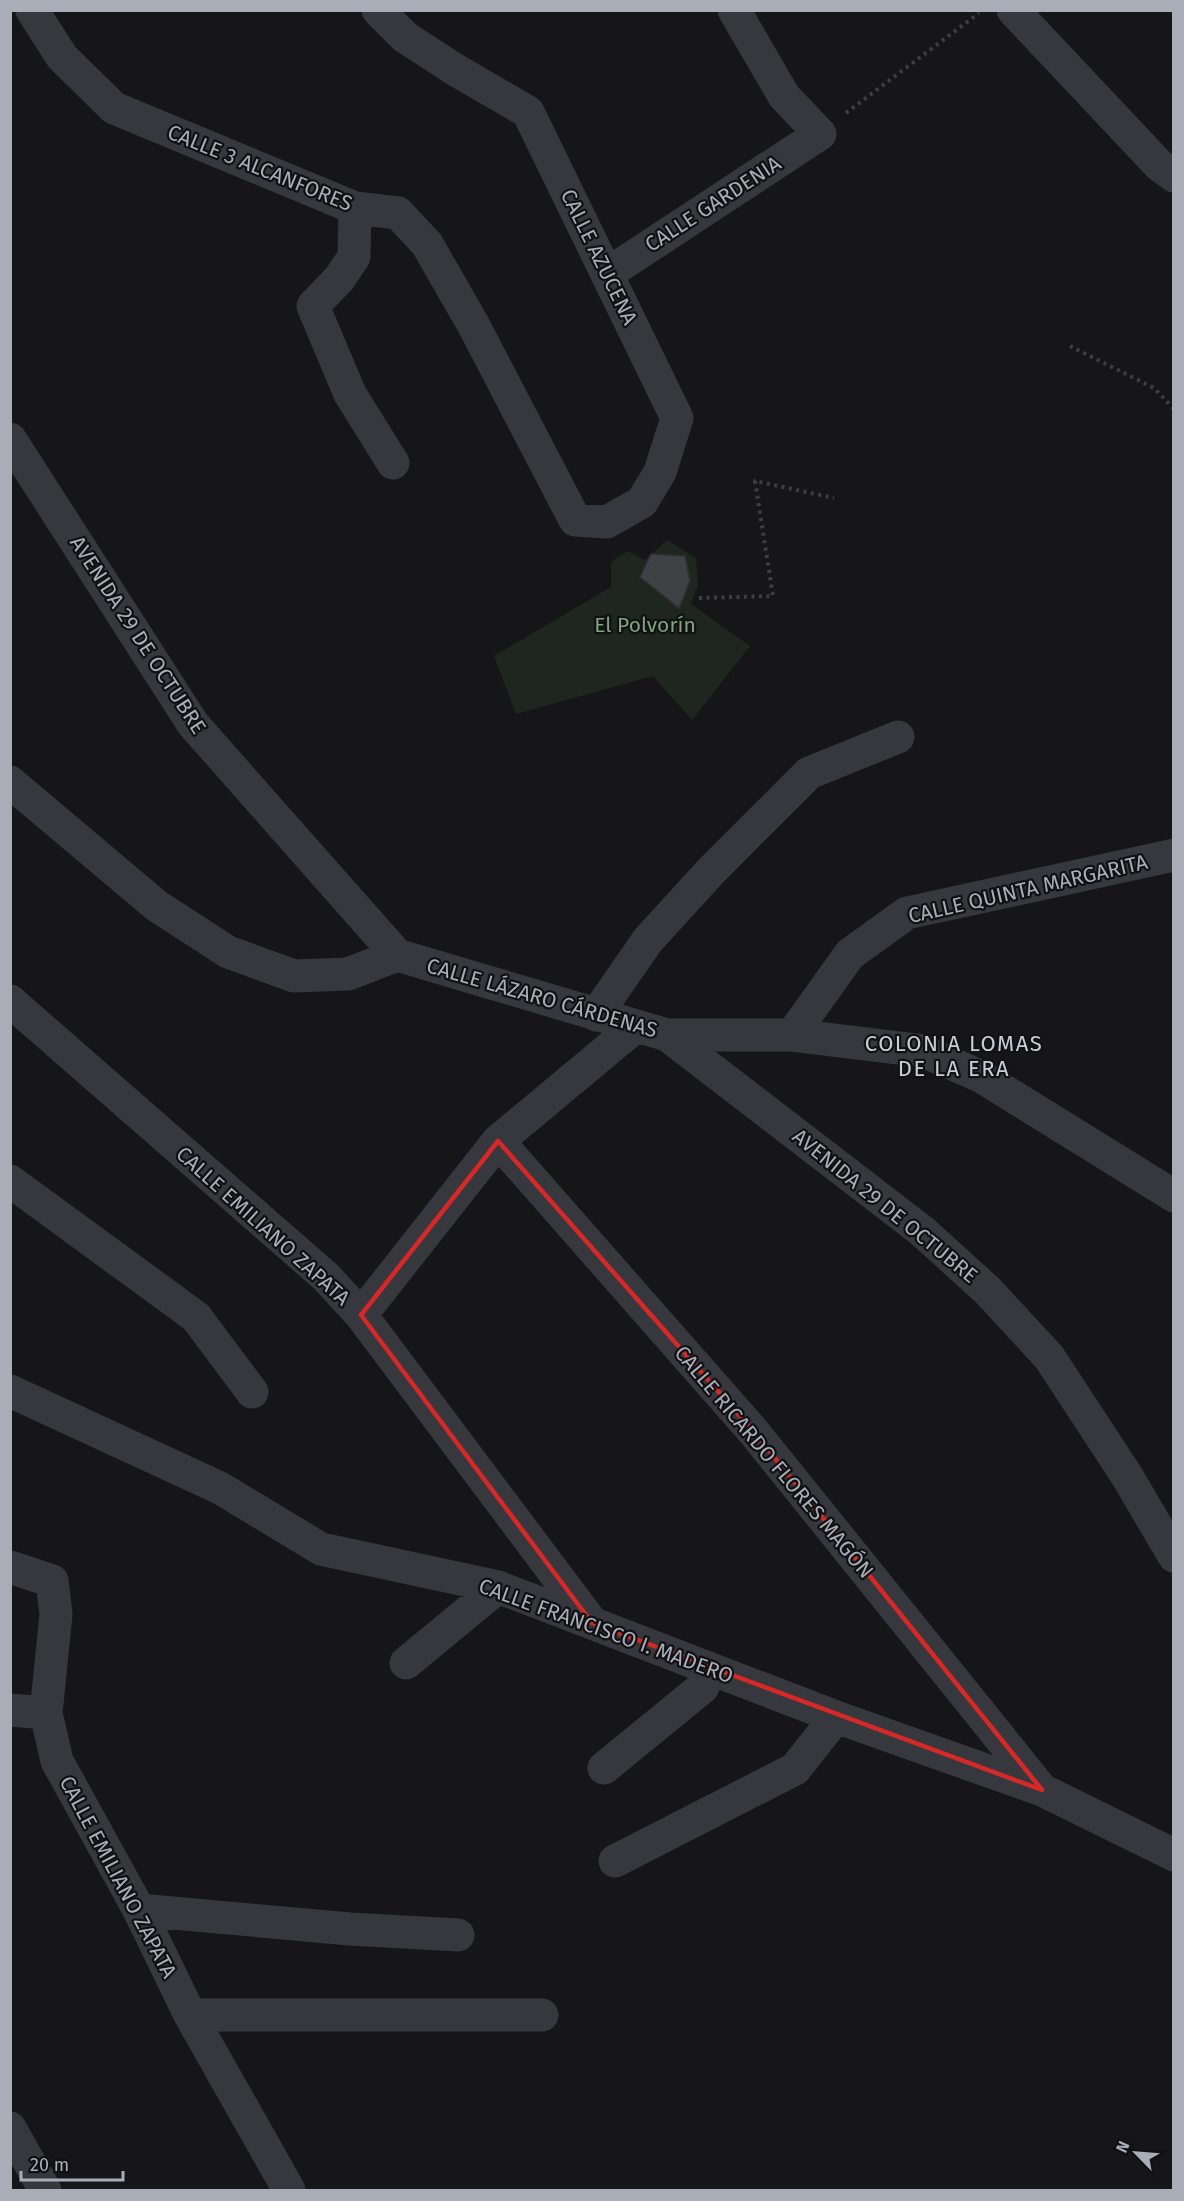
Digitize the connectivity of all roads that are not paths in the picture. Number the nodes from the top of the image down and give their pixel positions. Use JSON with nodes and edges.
{"nodes":[{"id":1,"x":32,"y":10,"type":"edge"},
{"id":2,"x":378,"y":10,"type":"edge"},
{"id":3,"x":735,"y":10,"type":"edge"},
{"id":4,"x":1013,"y":10,"type":"edge"},
{"id":5,"x":1173,"y":176,"type":"edge"},
{"id":6,"x":355,"y":208,"type":"junction"},
{"id":7,"x":607,"y":274,"type":"junction"},
{"id":8,"x":10,"y":440,"type":"edge"},
{"id":9,"x":393,"y":463,"type":"dead end"},
{"id":10,"x":575,"y":520,"type":"joint"},
{"id":11,"x":898,"y":737,"type":"dead end"},
{"id":12,"x":10,"y":782,"type":"edge"},
{"id":13,"x":1173,"y":855,"type":"edge"},
{"id":14,"x":397,"y":955,"type":"junction"},
{"id":15,"x":10,"y":1001,"type":"edge"},
{"id":16,"x":596,"y":1015,"type":"junction"},
{"id":17,"x":636,"y":1026,"type":"junction"},
{"id":18,"x":667,"y":1035,"type":"junction"},
{"id":19,"x":792,"y":1035,"type":"junction"},
{"id":20,"x":498,"y":1140,"type":"junction"},
{"id":21,"x":10,"y":1181,"type":"edge"},
{"id":22,"x":1173,"y":1196,"type":"edge"},
{"id":23,"x":362,"y":1315,"type":"junction"},
{"id":24,"x":10,"y":1391,"type":"edge"},
{"id":25,"x":252,"y":1392,"type":"dead end"},
{"id":26,"x":1173,"y":1556,"type":"edge"},
{"id":27,"x":10,"y":1567,"type":"edge"},
{"id":28,"x":498,"y":1587,"type":"junction"},
{"id":29,"x":592,"y":1623,"type":"junction"},
{"id":30,"x":406,"y":1663,"type":"dead end"},
{"id":31,"x":708,"y":1668,"type":"junction"},
{"id":32,"x":10,"y":1710,"type":"edge"},
{"id":33,"x":46,"y":1713,"type":"junction"},
{"id":34,"x":836,"y":1717,"type":"junction"},
{"id":35,"x":604,"y":1768,"type":"dead end"},
{"id":36,"x":1042,"y":1790,"type":"junction"},
{"id":37,"x":1173,"y":1855,"type":"edge"},
{"id":38,"x":615,"y":1861,"type":"dead end"},
{"id":39,"x":139,"y":1910,"type":"junction"},
{"id":40,"x":458,"y":1935,"type":"dead end"},
{"id":41,"x":190,"y":2015,"type":"junction"},
{"id":42,"x":542,"y":2016,"type":"dead end"},
{"id":43,"x":10,"y":2128,"type":"edge"},
{"id":44,"x":45,"y":2190,"type":"edge"},
{"id":45,"x":289,"y":2190,"type":"edge"}],
"edges":[{"from":1,"to":6,"type":"street","name":"CALLE 3 ALCANFORES"},
{"from":2,"to":7,"type":"street","name":"CALLE AZUCENA"},
{"from":3,"to":7,"type":"street","name":"CALLE GARDENIA"},
{"from":4,"to":5,"type":"street"},
{"from":6,"to":9,"type":"street"},
{"from":6,"to":10,"type":"street","name":"CALLE 3 ALCANFORES"},
{"from":7,"to":10,"type":"street","name":"CALLE AZUCENA"},
{"from":8,"to":14,"type":"street","name":"AVENIDA 29 DE OCTUBRE"},
{"from":11,"to":16,"type":"street"},
{"from":12,"to":14,"type":"street"},
{"from":13,"to":19,"type":"street","name":"CALLE QUINTA MARGARITA"},
{"from":14,"to":16,"type":"street","name":"CALLE LÁZARO CÁRDENAS"},
{"from":15,"to":23,"type":"street","name":"CALLE EMILIANO ZAPATA"},
{"from":16,"to":17,"type":"street","name":"CALLE LÁZARO CÁRDENAS"},
{"from":17,"to":18,"type":"street","name":"CALLE LÁZARO CÁRDENAS"},
{"from":17,"to":20,"type":"street"},
{"from":18,"to":19,"type":"street","name":"CALLE LÁZARO CÁRDENAS"},
{"from":18,"to":26,"type":"street","name":"AVENIDA 29 DE OCTUBRE"},
{"from":19,"to":22,"type":"street","name":"CALLE LÁZARO CÁRDENAS"},
{"from":20,"to":23,"type":"street"},
{"from":20,"to":36,"type":"street","name":"CALLE RICARDO FLORES MAGÓN"},
{"from":21,"to":25,"type":"street"},
{"from":23,"to":29,"type":"street","name":"CALLE EMILIANO ZAPATA"},
{"from":24,"to":28,"type":"street","name":"CALLE FRANCISCO I. MADERO"},
{"from":27,"to":33,"type":"street","name":"CALLE EMILIANO ZAPATA"},
{"from":28,"to":29,"type":"street","name":"CALLE FRANCISCO I. MADERO"},
{"from":28,"to":30,"type":"street"},
{"from":29,"to":31,"type":"street","name":"CALLE FRANCISCO I. MADERO"},
{"from":31,"to":34,"type":"street","name":"CALLE FRANCISCO I. MADERO"},
{"from":31,"to":35,"type":"street"},
{"from":32,"to":33,"type":"street"},
{"from":33,"to":39,"type":"street","name":"CALLE EMILIANO ZAPATA"},
{"from":34,"to":36,"type":"street","name":"CALLE FRANCISCO I. MADERO"},
{"from":34,"to":38,"type":"street"},
{"from":36,"to":37,"type":"street","name":"CALLE FRANCISCO I. MADERO"},
{"from":39,"to":40,"type":"street"},
{"from":39,"to":41,"type":"street","name":"CALLE EMILIANO ZAPATA"},
{"from":41,"to":42,"type":"street"},
{"from":41,"to":45,"type":"street","name":"CALLE EMILIANO ZAPATA"},
{"from":43,"to":44,"type":"street"}]}
